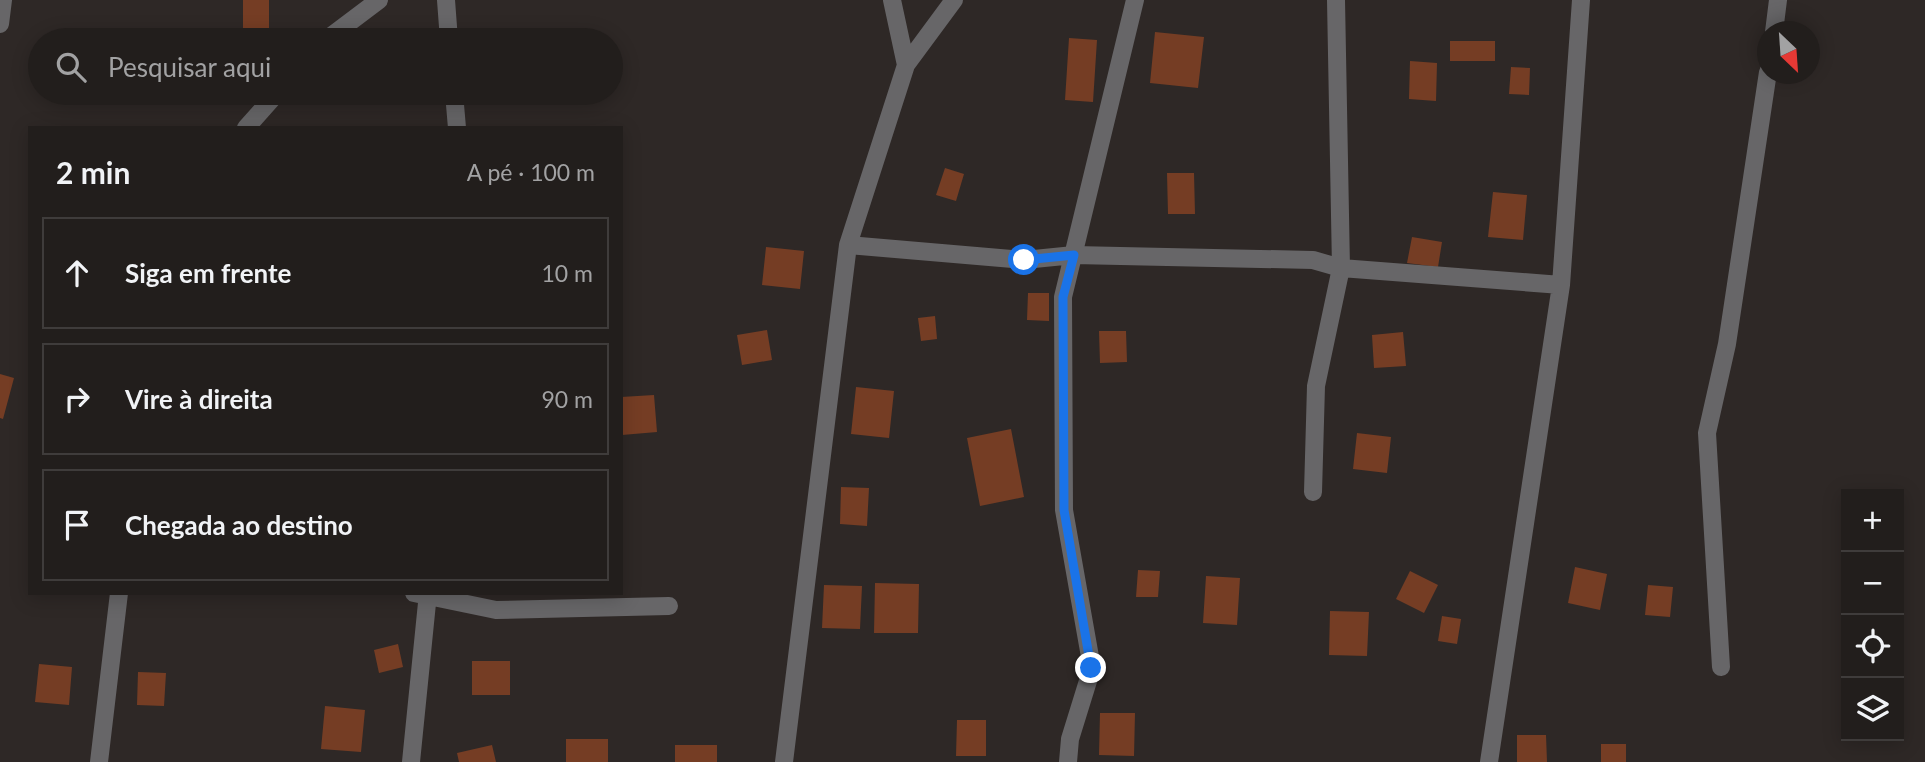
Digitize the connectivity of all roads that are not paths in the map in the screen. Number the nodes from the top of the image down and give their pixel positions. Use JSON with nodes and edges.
{"nodes":[{"id":1,"x":3,"y":0,"type":"edge"},
{"id":2,"x":379,"y":0,"type":"edge"},
{"id":3,"x":446,"y":0,"type":"edge"},
{"id":4,"x":892,"y":0,"type":"edge"},
{"id":5,"x":954,"y":0,"type":"edge"},
{"id":6,"x":1135,"y":0,"type":"edge"},
{"id":7,"x":1336,"y":0,"type":"edge"},
{"id":8,"x":1581,"y":0,"type":"edge"},
{"id":9,"x":1778,"y":0,"type":"edge"},
{"id":10,"x":1775,"y":21,"type":"edge"},
{"id":11,"x":0,"y":24,"type":"edge"},
{"id":12,"x":342,"y":28,"type":"edge"},
{"id":13,"x":448,"y":28,"type":"edge"},
{"id":14,"x":906,"y":65,"type":"junction"},
{"id":15,"x":1766,"y":84,"type":"edge"},
{"id":16,"x":266,"y":105,"type":"edge"},
{"id":17,"x":455,"y":105,"type":"edge"},
{"id":18,"x":248,"y":126,"type":"edge"},
{"id":19,"x":457,"y":126,"type":"edge"},
{"id":20,"x":848,"y":245,"type":"junction"},
{"id":21,"x":1074,"y":255,"type":"junction"},
{"id":22,"x":1341,"y":268,"type":"junction"},
{"id":23,"x":1561,"y":285,"type":"junction"},
{"id":24,"x":1313,"y":492,"type":"dead end"},
{"id":25,"x":119,"y":595,"type":"edge"},
{"id":26,"x":423,"y":595,"type":"edge"},
{"id":27,"x":428,"y":595,"type":"edge"},
{"id":28,"x":669,"y":606,"type":"dead end"},
{"id":29,"x":1721,"y":667,"type":"dead end"},
{"id":30,"x":99,"y":762,"type":"edge"},
{"id":31,"x":411,"y":762,"type":"edge"},
{"id":32,"x":784,"y":762,"type":"edge"},
{"id":33,"x":1068,"y":762,"type":"edge"},
{"id":34,"x":1489,"y":762,"type":"edge"}],
"edges":[{"from":1,"to":11,"type":"street"},
{"from":2,"to":12,"type":"street"},
{"from":3,"to":13,"type":"street"},
{"from":4,"to":14,"type":"street"},
{"from":5,"to":14,"type":"street"},
{"from":6,"to":21,"type":"street"},
{"from":7,"to":22,"type":"street"},
{"from":8,"to":23,"type":"street"},
{"from":9,"to":10,"type":"street"},
{"from":14,"to":20,"type":"street"},
{"from":15,"to":29,"type":"street"},
{"from":16,"to":18,"type":"street"},
{"from":17,"to":19,"type":"street"},
{"from":20,"to":21,"type":"street"},
{"from":20,"to":32,"type":"street"},
{"from":21,"to":22,"type":"street"},
{"from":21,"to":33,"type":"street"},
{"from":22,"to":23,"type":"street"},
{"from":22,"to":24,"type":"street"},
{"from":23,"to":34,"type":"street"},
{"from":25,"to":30,"type":"street"},
{"from":26,"to":31,"type":"street"},
{"from":27,"to":28,"type":"street"}]}
